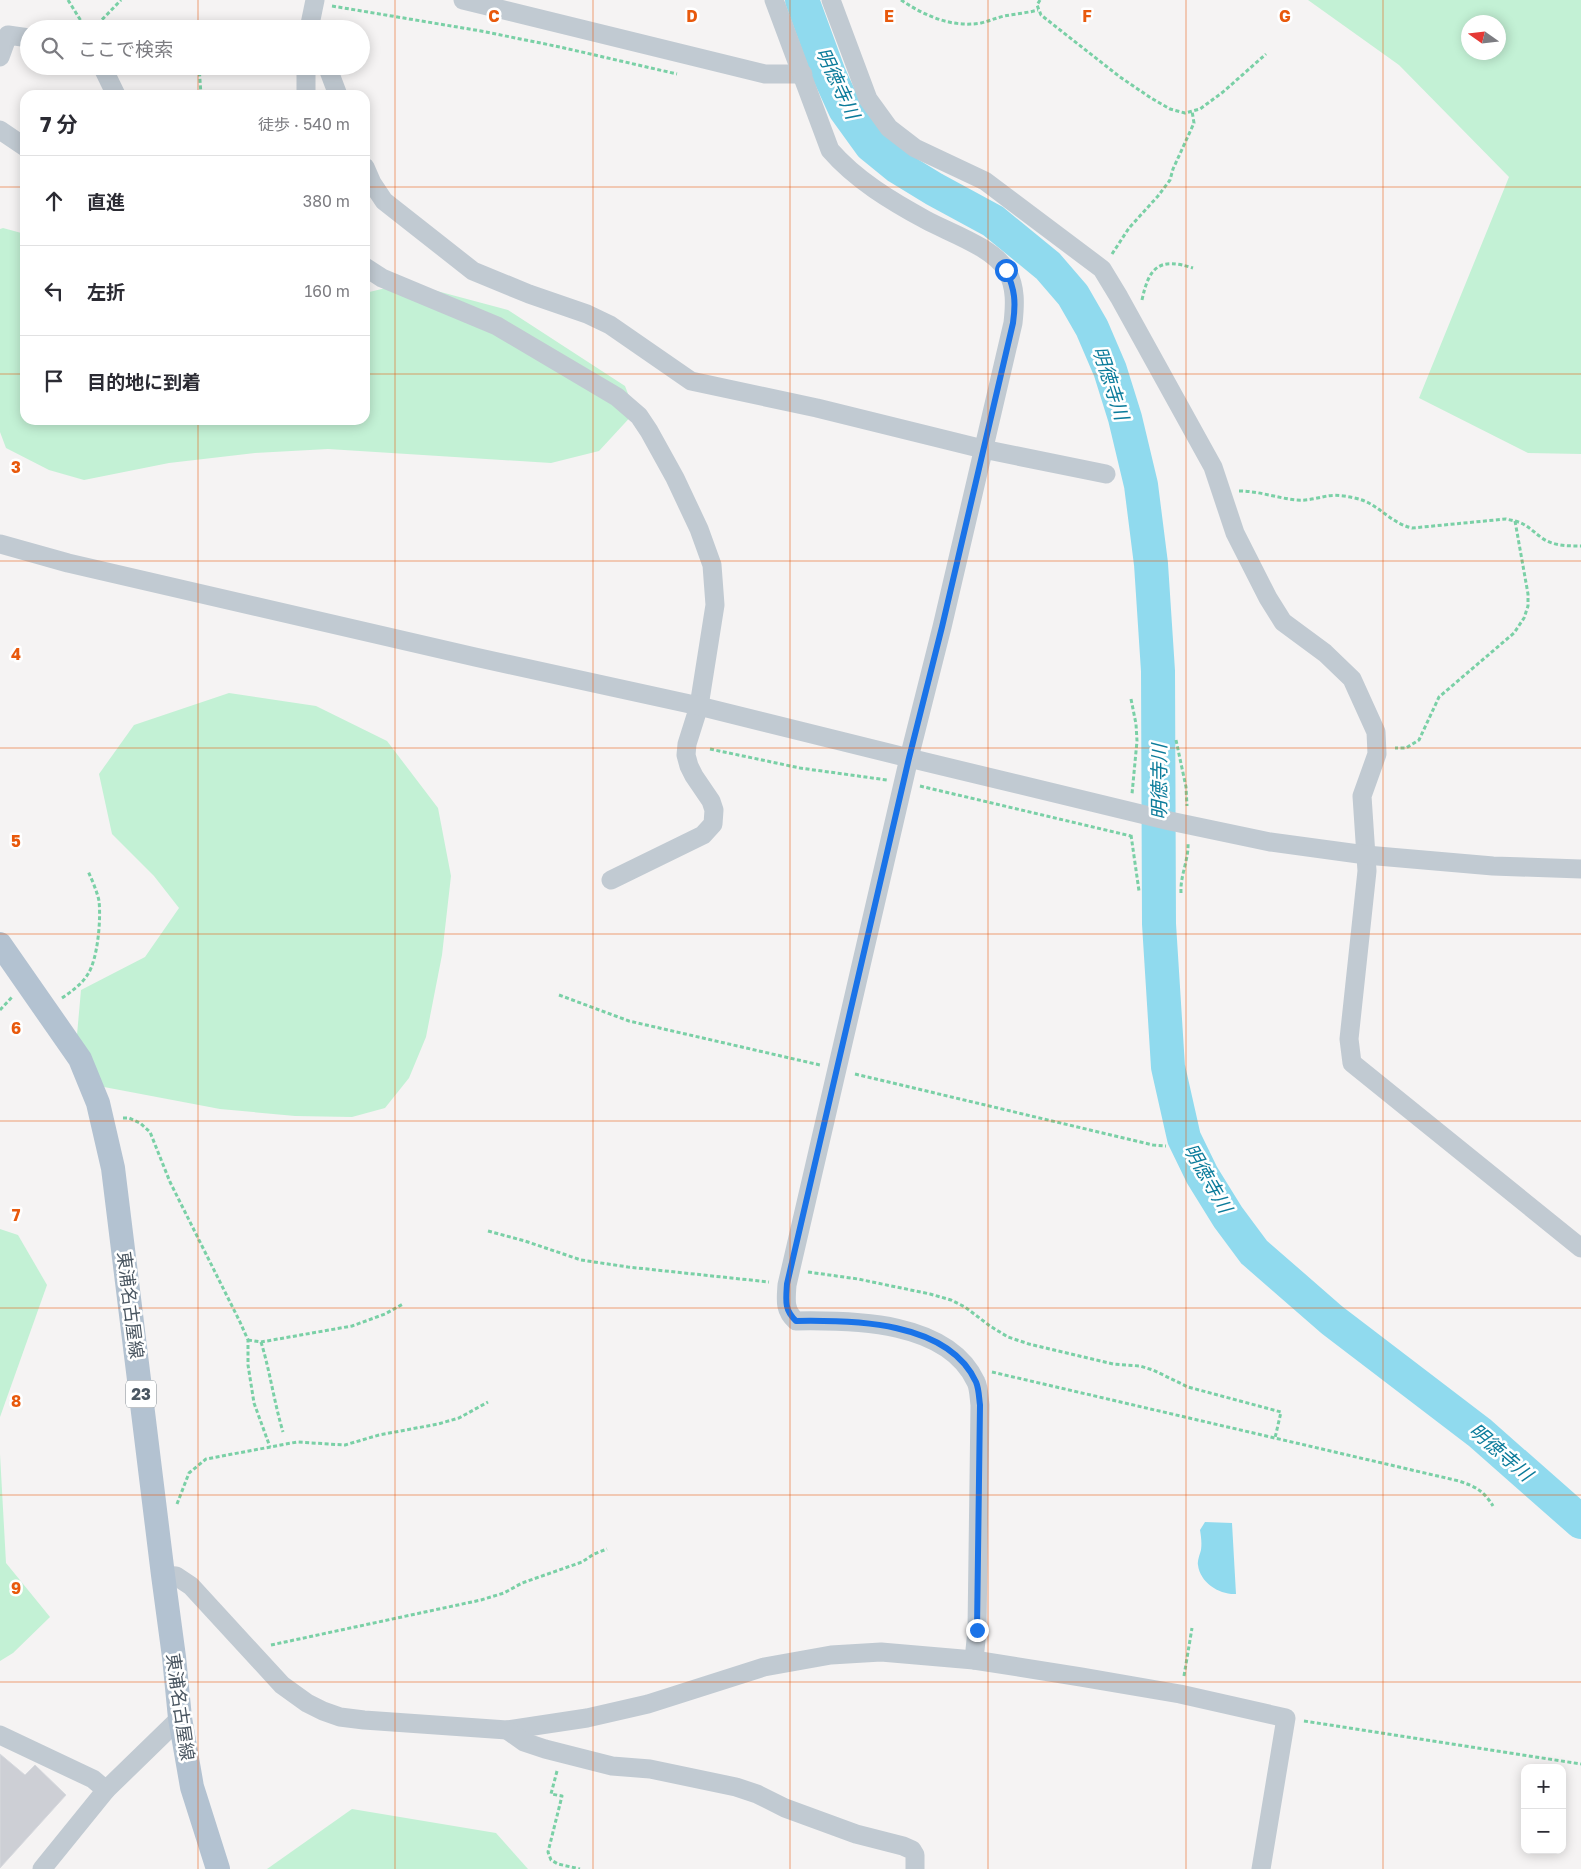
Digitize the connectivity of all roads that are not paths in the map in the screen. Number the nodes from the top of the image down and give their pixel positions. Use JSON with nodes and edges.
{"nodes":[{"id":1,"x":463,"y":0,"type":"edge"},
{"id":2,"x":774,"y":0,"type":"edge"},
{"id":3,"x":831,"y":0,"type":"edge"},
{"id":4,"x":315,"y":2,"type":"edge"},
{"id":5,"x":311,"y":20,"type":"edge"},
{"id":6,"x":20,"y":37,"type":"edge"},
{"id":7,"x":0,"y":57,"type":"edge"},
{"id":8,"x":802,"y":74,"type":"junction"},
{"id":9,"x":106,"y":75,"type":"edge"},
{"id":10,"x":306,"y":75,"type":"edge"},
{"id":11,"x":330,"y":75,"type":"edge"},
{"id":12,"x":114,"y":90,"type":"edge"},
{"id":13,"x":306,"y":90,"type":"edge"},
{"id":14,"x":336,"y":90,"type":"edge"},
{"id":15,"x":0,"y":130,"type":"edge"},
{"id":16,"x":20,"y":144,"type":"edge"},
{"id":17,"x":370,"y":178,"type":"edge"},
{"id":18,"x":370,"y":270,"type":"edge"},
{"id":19,"x":983,"y":449,"type":"junction"},
{"id":20,"x":1106,"y":474,"type":"dead end"},
{"id":21,"x":0,"y":544,"type":"edge"},
{"id":22,"x":699,"y":706,"type":"junction"},
{"id":23,"x":909,"y":758,"type":"junction"},
{"id":24,"x":1366,"y":855,"type":"junction"},
{"id":25,"x":1581,"y":869,"type":"edge"},
{"id":26,"x":611,"y":880,"type":"dead end"},
{"id":27,"x":0,"y":944,"type":"edge"},
{"id":28,"x":1581,"y":1248,"type":"edge"},
{"id":29,"x":162,"y":1576,"type":"junction"},
{"id":30,"x":974,"y":1660,"type":"junction"},
{"id":31,"x":180,"y":1718,"type":"junction"},
{"id":32,"x":506,"y":1730,"type":"junction"},
{"id":33,"x":0,"y":1735,"type":"edge"},
{"id":34,"x":106,"y":1790,"type":"junction"},
{"id":35,"x":42,"y":1869,"type":"edge"},
{"id":36,"x":218,"y":1869,"type":"edge"},
{"id":37,"x":914,"y":1869,"type":"edge"},
{"id":38,"x":1261,"y":1869,"type":"edge"}],
"edges":[{"from":1,"to":8,"type":"street"},
{"from":2,"to":8,"type":"street"},
{"from":3,"to":24,"type":"street"},
{"from":4,"to":5,"type":"street"},
{"from":6,"to":7,"type":"street"},
{"from":8,"to":19,"type":"street"},
{"from":9,"to":12,"type":"street"},
{"from":10,"to":13,"type":"street"},
{"from":11,"to":14,"type":"street"},
{"from":15,"to":16,"type":"street"},
{"from":17,"to":19,"type":"street"},
{"from":18,"to":22,"type":"street"},
{"from":19,"to":20,"type":"street"},
{"from":19,"to":23,"type":"street"},
{"from":21,"to":22,"type":"street"},
{"from":22,"to":23,"type":"street"},
{"from":22,"to":26,"type":"street"},
{"from":23,"to":24,"type":"street"},
{"from":23,"to":30,"type":"street"},
{"from":24,"to":25,"type":"street"},
{"from":24,"to":28,"type":"street"},
{"from":27,"to":29,"type":"main road","name":"東浦名古屋線","number":"23"},
{"from":29,"to":31,"type":"main road","name":"東浦名古屋線","number":"23"},
{"from":29,"to":32,"type":"street"},
{"from":30,"to":32,"type":"street"},
{"from":30,"to":38,"type":"street"},
{"from":31,"to":34,"type":"street"},
{"from":31,"to":36,"type":"main road","name":"東浦名古屋線","number":"23"},
{"from":32,"to":37,"type":"street"},
{"from":33,"to":34,"type":"street"},
{"from":34,"to":35,"type":"street"}]}
